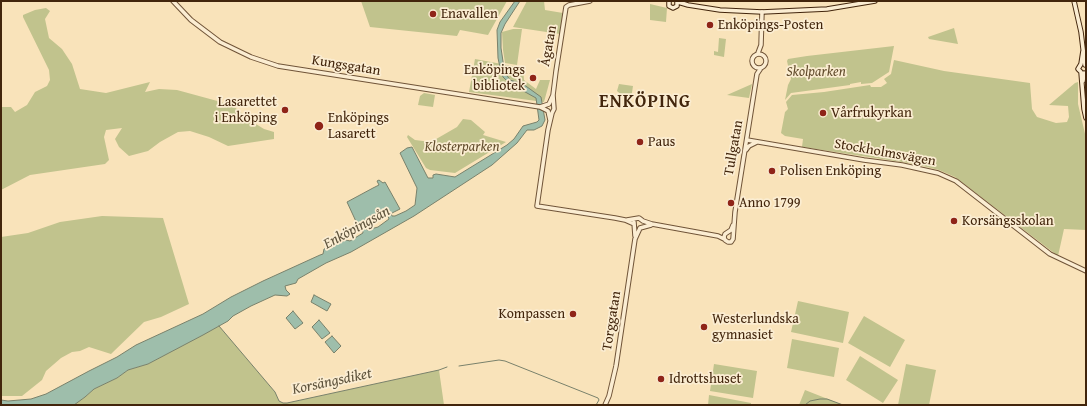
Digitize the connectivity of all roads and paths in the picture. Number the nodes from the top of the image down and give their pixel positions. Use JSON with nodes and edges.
{"nodes":[{"id":1,"x":173,"y":1,"type":"edge"},
{"id":2,"x":590,"y":1,"type":"edge"},
{"id":3,"x":663,"y":1,"type":"edge"},
{"id":4,"x":677,"y":1,"type":"edge"},
{"id":5,"x":875,"y":1,"type":"edge"},
{"id":6,"x":1074,"y":1,"type":"edge"},
{"id":7,"x":669,"y":3,"type":"edge"},
{"id":8,"x":688,"y":5,"type":"junction"},
{"id":9,"x":677,"y":7,"type":"junction"},
{"id":10,"x":762,"y":12,"type":"junction"},
{"id":11,"x":761,"y":45,"type":"junction"},
{"id":12,"x":758,"y":54,"type":"junction"},
{"id":13,"x":763,"y":54,"type":"junction"},
{"id":14,"x":1084,"y":65,"type":"edge"},
{"id":15,"x":755,"y":66,"type":"junction"},
{"id":16,"x":761,"y":68,"type":"junction"},
{"id":17,"x":1084,"y":72,"type":"edge"},
{"id":18,"x":757,"y":74,"type":"junction"},
{"id":19,"x":553,"y":95,"type":"junction"},
{"id":20,"x":547,"y":108,"type":"junction"},
{"id":21,"x":1086,"y":118,"type":"edge"},
{"id":22,"x":747,"y":140,"type":"junction"},
{"id":23,"x":759,"y":142,"type":"junction"},
{"id":24,"x":744,"y":152,"type":"junction"},
{"id":25,"x":626,"y":220,"type":"junction"},
{"id":26,"x":635,"y":220,"type":"junction"},
{"id":27,"x":643,"y":221,"type":"junction"},
{"id":28,"x":652,"y":224,"type":"junction"},
{"id":29,"x":634,"y":225,"type":"junction"},
{"id":30,"x":733,"y":225,"type":"junction"},
{"id":31,"x":641,"y":227,"type":"junction"},
{"id":32,"x":727,"y":233,"type":"junction"},
{"id":33,"x":733,"y":235,"type":"junction"},
{"id":34,"x":718,"y":236,"type":"junction"},
{"id":35,"x":636,"y":239,"type":"junction"},
{"id":36,"x":724,"y":239,"type":"junction"},
{"id":37,"x":1086,"y":271,"type":"edge"},
{"id":38,"x":605,"y":405,"type":"edge"}],
"edges":[{"from":1,"to":20,"type":"street","name":"Kungsgatan"},
{"from":2,"to":19,"type":"street","name":"Ågatan"},
{"from":3,"to":7,"type":"street"},
{"from":4,"to":8,"type":"street"},
{"from":4,"to":9,"type":"street"},
{"from":5,"to":10,"type":"street"},
{"from":6,"to":14,"type":"street"},
{"from":7,"to":9,"type":"street"},
{"from":8,"to":9,"type":"street"},
{"from":8,"to":10,"type":"street"},
{"from":10,"to":11,"type":"street"},
{"from":11,"to":12,"type":"street"},
{"from":11,"to":13,"type":"street"},
{"from":12,"to":13,"type":"street"},
{"from":12,"to":15,"type":"street"},
{"from":13,"to":16,"type":"street"},
{"from":14,"to":17,"type":"street"},
{"from":15,"to":16,"type":"street"},
{"from":15,"to":18,"type":"street","name":"Tullgatan"},
{"from":16,"to":18,"type":"street","name":"Tullgatan"},
{"from":17,"to":21,"type":"street"},
{"from":18,"to":22,"type":"street","name":"Tullgatan"},
{"from":19,"to":20,"type":"street","name":"Ågatan"},
{"from":19,"to":20,"type":"street","name":"Ågatan"},
{"from":20,"to":25,"type":"street","name":"Ågatan"},
{"from":22,"to":23,"type":"street","name":"Stockholmsvägen"},
{"from":22,"to":24,"type":"street","name":"Tullgatan"},
{"from":23,"to":24,"type":"street"},
{"from":23,"to":37,"type":"street","name":"Stockholmsvägen"},
{"from":24,"to":30,"type":"street","name":"Tullgatan"},
{"from":25,"to":26,"type":"street"},
{"from":25,"to":29,"type":"street"},
{"from":26,"to":27,"type":"street"},
{"from":26,"to":29,"type":"street"},
{"from":27,"to":28,"type":"street"},
{"from":27,"to":31,"type":"street","name":"Torggatan"},
{"from":28,"to":31,"type":"street"},
{"from":28,"to":34,"type":"street"},
{"from":29,"to":31,"type":"street"},
{"from":29,"to":35,"type":"street","name":"Torggatan"},
{"from":30,"to":32,"type":"street","name":"Tullgatan"},
{"from":30,"to":33,"type":"street","name":"Tullgatan"},
{"from":31,"to":35,"type":"street","name":"Torggatan"},
{"from":32,"to":33,"type":"street"},
{"from":32,"to":34,"type":"street"},
{"from":32,"to":36,"type":"street"},
{"from":33,"to":36,"type":"street"},
{"from":34,"to":36,"type":"street"},
{"from":35,"to":38,"type":"street","name":"Torggatan"}]}
